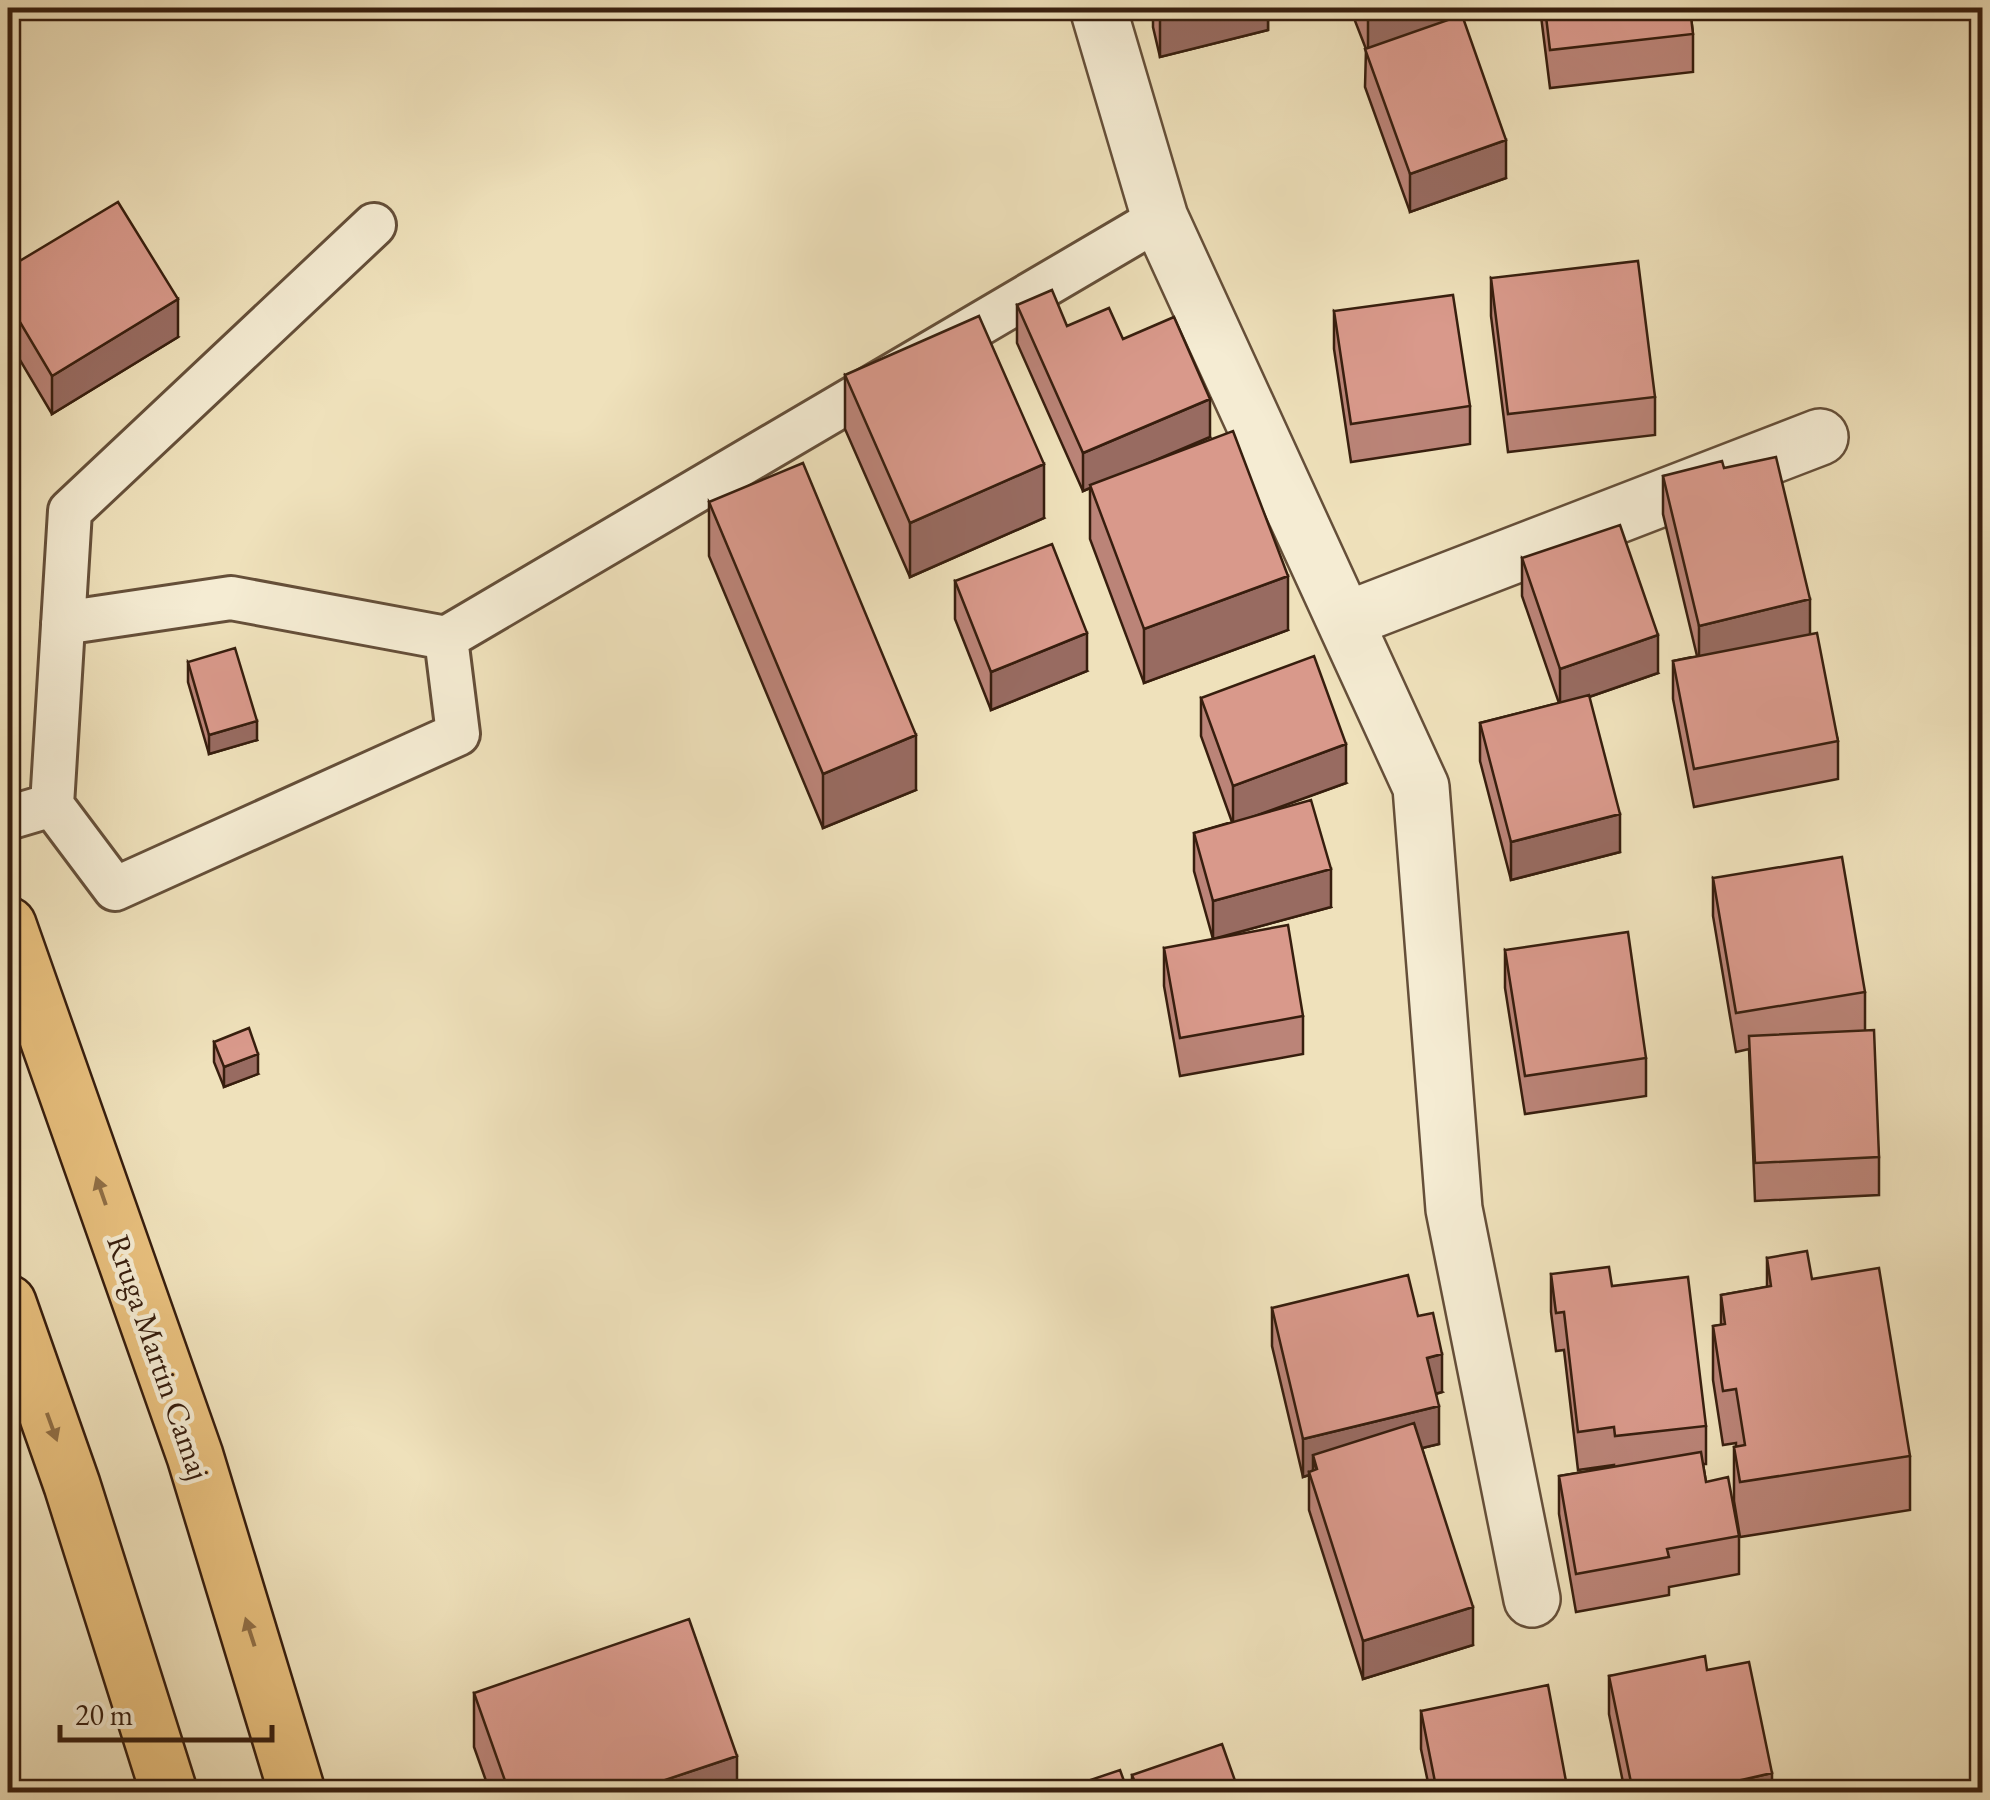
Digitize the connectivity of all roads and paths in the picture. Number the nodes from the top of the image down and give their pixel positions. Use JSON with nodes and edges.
{"nodes":[{"id":1,"x":1098,"y":8,"type":"edge"},
{"id":2,"x":1160,"y":218,"type":"junction"},
{"id":3,"x":374,"y":224,"type":"dead end"},
{"id":4,"x":1820,"y":437,"type":"dead end"},
{"id":5,"x":1346,"y":620,"type":"junction"},
{"id":6,"x":63,"y":623,"type":"junction"},
{"id":7,"x":446,"y":638,"type":"junction"},
{"id":8,"x":52,"y":805,"type":"junction"},
{"id":9,"x":8,"y":818,"type":"edge"},
{"id":10,"x":8,"y":925,"type":"edge"},
{"id":11,"x":8,"y":1302,"type":"edge"},
{"id":12,"x":1532,"y":1599,"type":"dead end"},
{"id":13,"x":169,"y":1792,"type":"edge"},
{"id":14,"x":297,"y":1792,"type":"edge"}],
"edges":[{"from":1,"to":2,"type":"street"},
{"from":2,"to":5,"type":"street"},
{"from":2,"to":7,"type":"lane"},
{"from":3,"to":6,"type":"lane"},
{"from":4,"to":5,"type":"street"},
{"from":5,"to":12,"type":"street"},
{"from":6,"to":7,"type":"lane"},
{"from":6,"to":8,"type":"lane"},
{"from":7,"to":8,"type":"lane"},
{"from":8,"to":9,"type":"lane"},
{"from":14,"to":10,"type":"highway","name":"Rruga Martin Camaj","one_way":true},
{"from":11,"to":13,"type":"highway","one_way":true}]}
